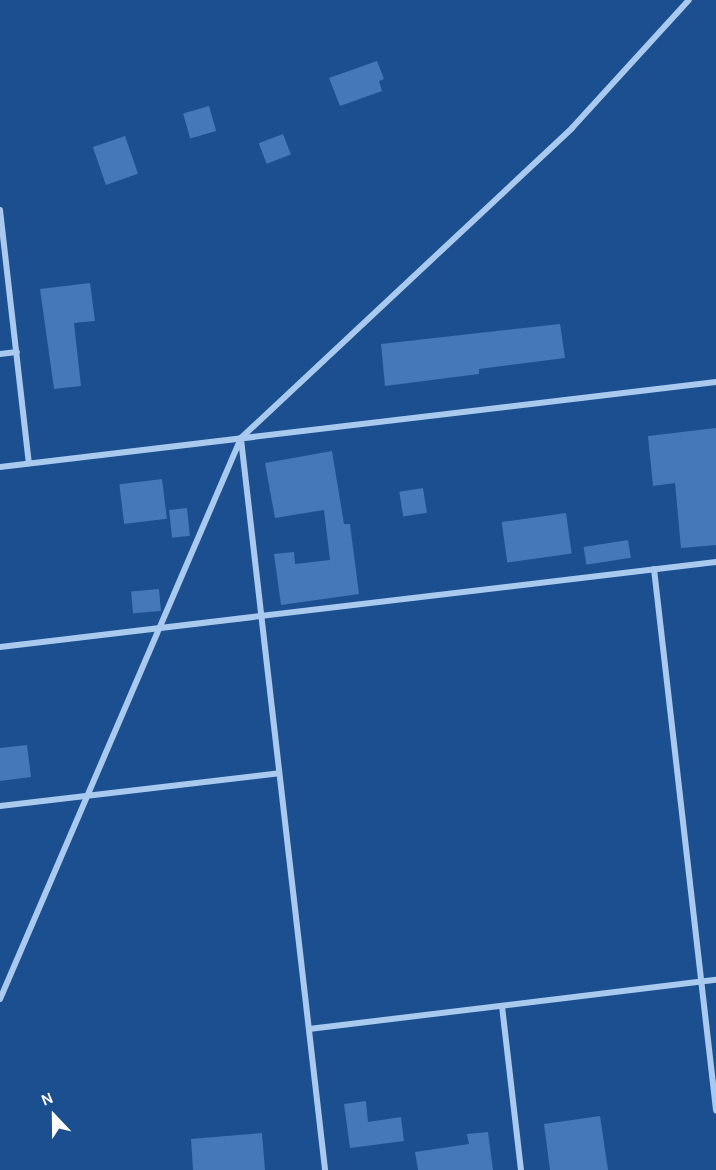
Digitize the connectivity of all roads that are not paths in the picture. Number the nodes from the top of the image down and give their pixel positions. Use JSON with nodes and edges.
{"nodes":[{"id":1,"x":689,"y":0,"type":"edge"},
{"id":2,"x":0,"y":210,"type":"edge"},
{"id":3,"x":16,"y":352,"type":"junction"},
{"id":4,"x":0,"y":354,"type":"edge"},
{"id":5,"x":716,"y":382,"type":"edge"},
{"id":6,"x":241,"y":438,"type":"junction"},
{"id":7,"x":29,"y":463,"type":"junction"},
{"id":8,"x":0,"y":467,"type":"edge"},
{"id":9,"x":716,"y":562,"type":"edge"},
{"id":10,"x":654,"y":570,"type":"junction"},
{"id":11,"x":261,"y":616,"type":"junction"},
{"id":12,"x":159,"y":628,"type":"junction"},
{"id":13,"x":0,"y":647,"type":"edge"},
{"id":14,"x":279,"y":773,"type":"junction"},
{"id":15,"x":86,"y":796,"type":"junction"},
{"id":16,"x":0,"y":806,"type":"edge"},
{"id":17,"x":716,"y":980,"type":"edge"},
{"id":18,"x":701,"y":982,"type":"junction"},
{"id":19,"x":0,"y":999,"type":"edge"},
{"id":20,"x":502,"y":1006,"type":"junction"},
{"id":21,"x":309,"y":1029,"type":"junction"},
{"id":22,"x":716,"y":1110,"type":"edge"},
{"id":23,"x":325,"y":1170,"type":"edge"},
{"id":24,"x":521,"y":1170,"type":"edge"}],
"edges":[{"from":1,"to":6,"type":"street"},
{"from":2,"to":3,"type":"street"},
{"from":3,"to":4,"type":"street"},
{"from":3,"to":7,"type":"street"},
{"from":5,"to":6,"type":"street"},
{"from":6,"to":7,"type":"street"},
{"from":6,"to":11,"type":"street"},
{"from":6,"to":12,"type":"street"},
{"from":7,"to":8,"type":"street"},
{"from":9,"to":10,"type":"street"},
{"from":10,"to":11,"type":"street"},
{"from":10,"to":18,"type":"street"},
{"from":11,"to":12,"type":"street"},
{"from":11,"to":14,"type":"street"},
{"from":12,"to":13,"type":"street"},
{"from":12,"to":15,"type":"street"},
{"from":14,"to":15,"type":"street"},
{"from":14,"to":21,"type":"street"},
{"from":15,"to":16,"type":"street"},
{"from":15,"to":19,"type":"street"},
{"from":17,"to":18,"type":"street"},
{"from":18,"to":20,"type":"street"},
{"from":18,"to":22,"type":"street"},
{"from":20,"to":21,"type":"street"},
{"from":20,"to":24,"type":"street"},
{"from":21,"to":23,"type":"street"}]}
